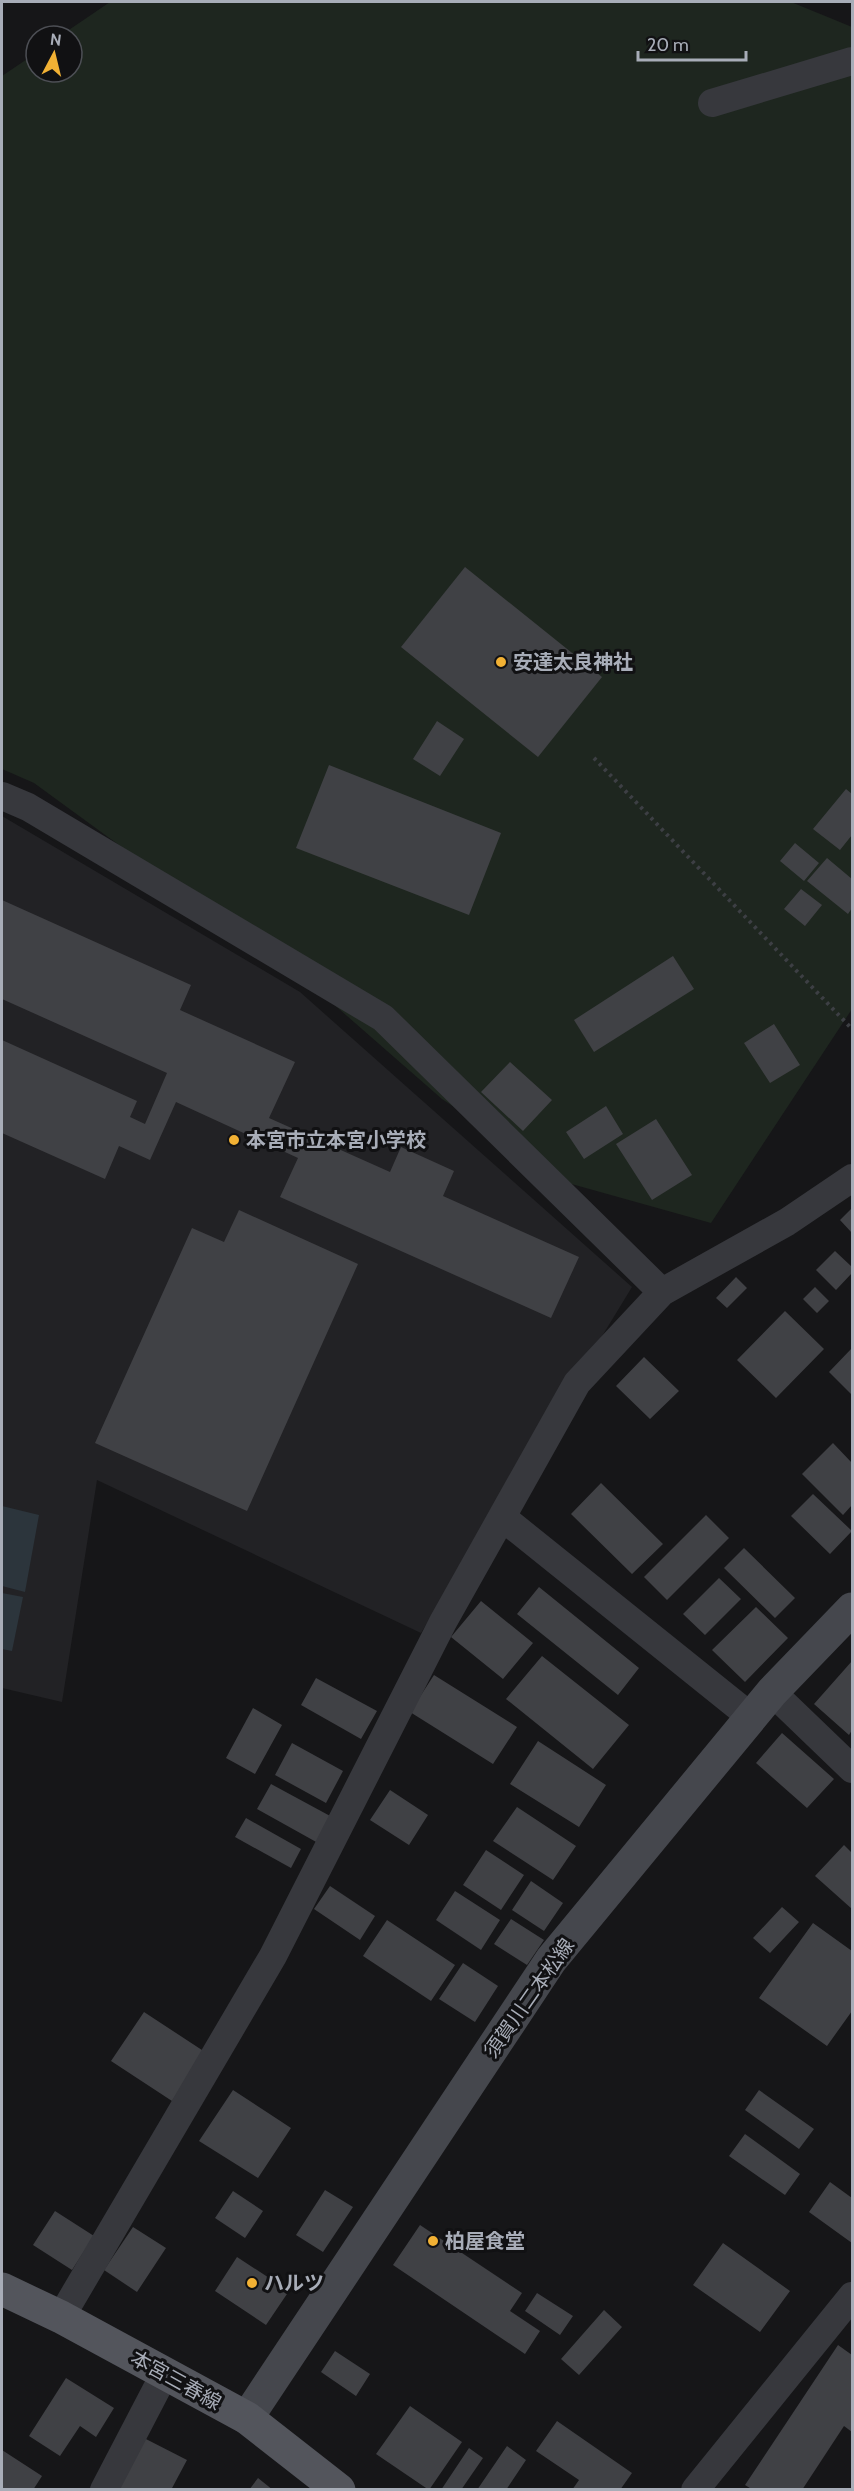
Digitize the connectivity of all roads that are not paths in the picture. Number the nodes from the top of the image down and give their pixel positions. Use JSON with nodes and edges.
{"nodes":[{"id":1,"x":852,"y":60,"type":"edge"},
{"id":2,"x":712,"y":103,"type":"dead end"},
{"id":3,"x":2,"y":795,"type":"edge"},
{"id":4,"x":852,"y":1178,"type":"edge"},
{"id":5,"x":662,"y":1292,"type":"junction"},
{"id":6,"x":502,"y":1517,"type":"junction"},
{"id":7,"x":852,"y":1609,"type":"edge"},
{"id":8,"x":772,"y":1692,"type":"junction"},
{"id":9,"x":751,"y":1717,"type":"junction"},
{"id":10,"x":852,"y":1769,"type":"edge"},
{"id":11,"x":2,"y":2289,"type":"edge"},
{"id":12,"x":852,"y":2296,"type":"edge"},
{"id":13,"x":61,"y":2317,"type":"junction"},
{"id":14,"x":165,"y":2373,"type":"junction"},
{"id":15,"x":247,"y":2418,"type":"junction"},
{"id":16,"x":104,"y":2490,"type":"edge"},
{"id":17,"x":339,"y":2490,"type":"edge"},
{"id":18,"x":695,"y":2490,"type":"edge"}],
"edges":[{"from":1,"to":2,"type":"street"},
{"from":3,"to":5,"type":"street"},
{"from":4,"to":5,"type":"street"},
{"from":5,"to":6,"type":"street"},
{"from":6,"to":9,"type":"street"},
{"from":6,"to":13,"type":"street"},
{"from":7,"to":8,"type":"main road","name":"須賀川二本松線"},
{"from":8,"to":9,"type":"main road","name":"須賀川二本松線"},
{"from":8,"to":10,"type":"street"},
{"from":9,"to":15,"type":"main road","name":"須賀川二本松線"},
{"from":11,"to":13,"type":"main road","name":"本宮三春線"},
{"from":12,"to":18,"type":"street"},
{"from":13,"to":14,"type":"main road","name":"本宮三春線"},
{"from":14,"to":15,"type":"main road","name":"本宮三春線"},
{"from":14,"to":16,"type":"street"},
{"from":15,"to":17,"type":"main road","name":"本宮三春線"}]}
